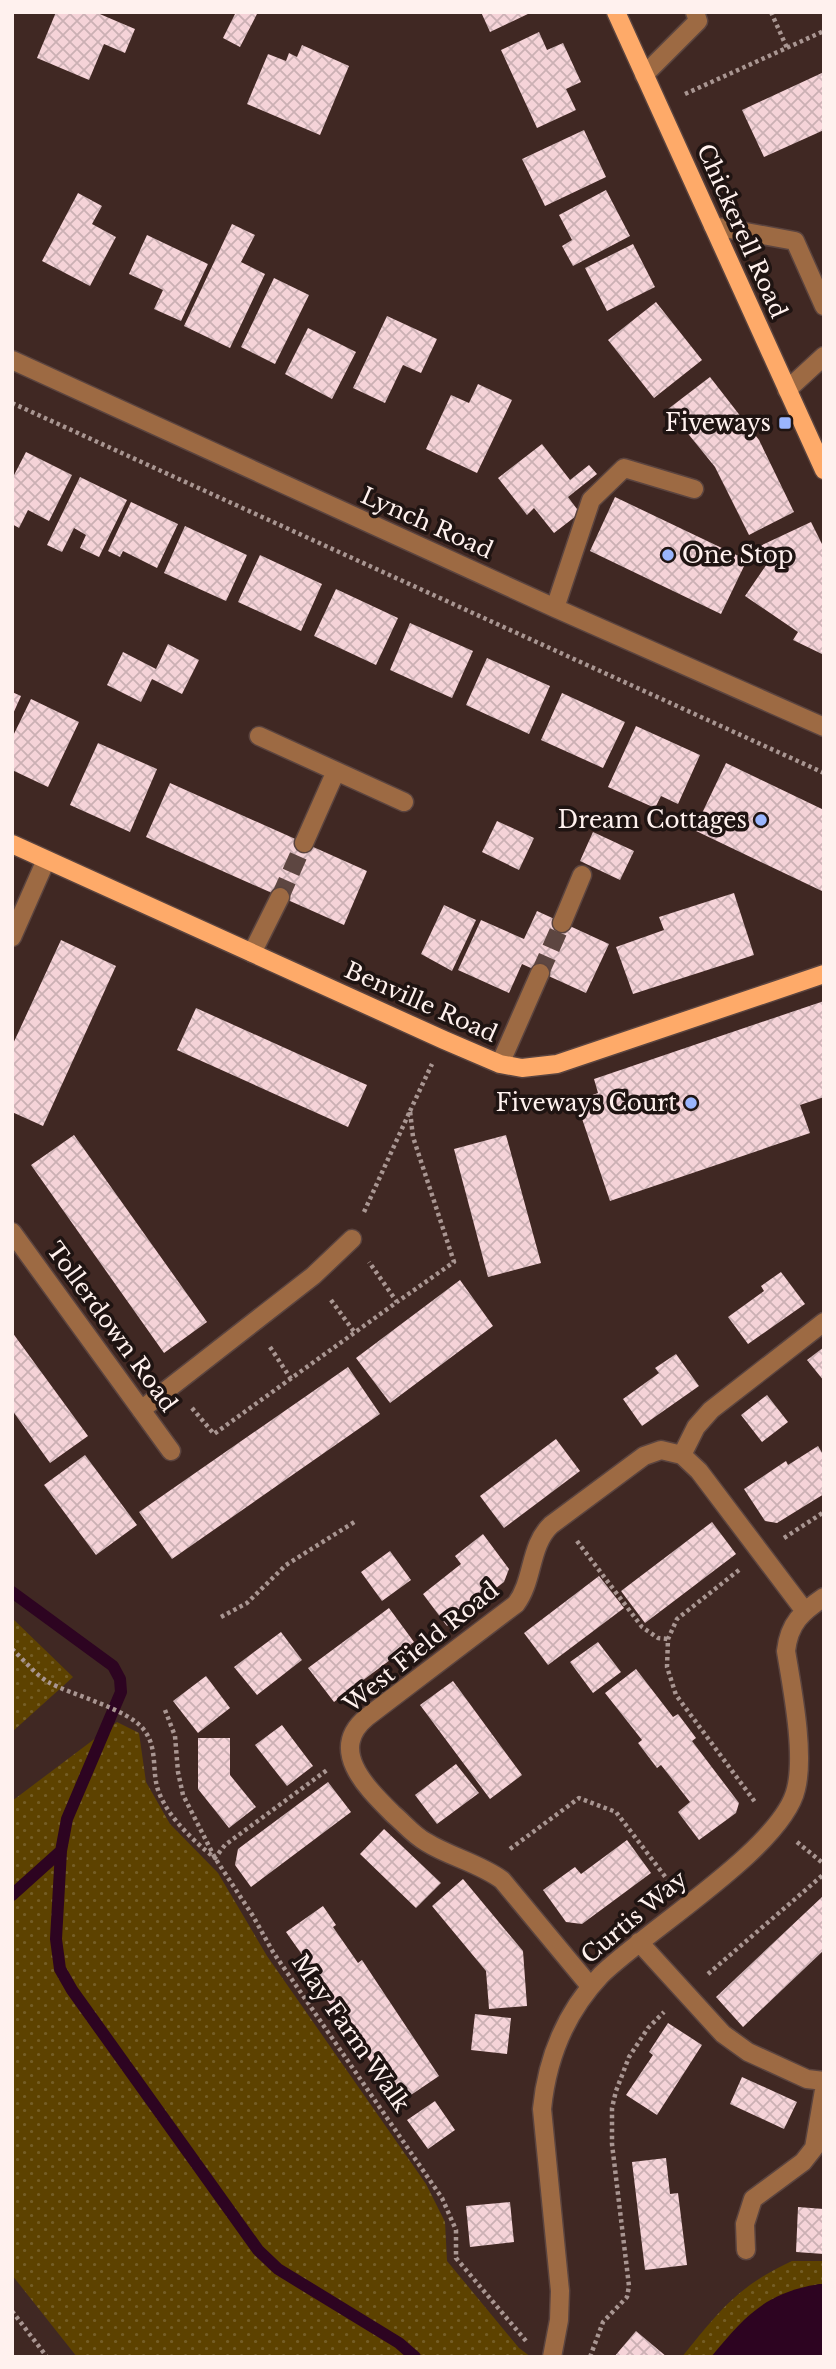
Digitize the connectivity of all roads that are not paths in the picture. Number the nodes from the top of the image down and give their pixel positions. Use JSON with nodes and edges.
{"nodes":[{"id":1,"x":616,"y":12,"type":"edge"},
{"id":2,"x":695,"y":12,"type":"edge"},
{"id":3,"x":645,"y":75,"type":"junction"},
{"id":4,"x":713,"y":226,"type":"junction"},
{"id":5,"x":824,"y":306,"type":"edge"},
{"id":6,"x":824,"y":356,"type":"edge"},
{"id":7,"x":12,"y":360,"type":"edge"},
{"id":8,"x":787,"y":390,"type":"junction"},
{"id":9,"x":824,"y":470,"type":"edge"},
{"id":10,"x":694,"y":489,"type":"dead end"},
{"id":11,"x":555,"y":608,"type":"junction"},
{"id":12,"x":824,"y":727,"type":"edge"},
{"id":13,"x":259,"y":736,"type":"dead end"},
{"id":14,"x":335,"y":771,"type":"junction"},
{"id":15,"x":404,"y":802,"type":"dead end"},
{"id":16,"x":304,"y":843,"type":"tunnel mouth"},
{"id":17,"x":12,"y":844,"type":"edge"},
{"id":18,"x":46,"y":860,"type":"junction"},
{"id":19,"x":582,"y":875,"type":"dead end"},
{"id":20,"x":280,"y":897,"type":"tunnel mouth"},
{"id":21,"x":562,"y":923,"type":"tunnel mouth"},
{"id":22,"x":12,"y":937,"type":"edge"},
{"id":23,"x":252,"y":953,"type":"junction"},
{"id":24,"x":540,"y":973,"type":"tunnel mouth"},
{"id":25,"x":824,"y":974,"type":"edge"},
{"id":26,"x":500,"y":1064,"type":"junction"},
{"id":27,"x":12,"y":1232,"type":"edge"},
{"id":28,"x":352,"y":1239,"type":"dead end"},
{"id":29,"x":824,"y":1322,"type":"edge"},
{"id":30,"x":141,"y":1410,"type":"junction"},
{"id":31,"x":171,"y":1451,"type":"dead end"},
{"id":32,"x":682,"y":1455,"type":"junction"},
{"id":33,"x":824,"y":1597,"type":"edge"},
{"id":34,"x":804,"y":1610,"type":"junction"},
{"id":35,"x":639,"y":1942,"type":"junction"},
{"id":36,"x":590,"y":1986,"type":"junction"},
{"id":37,"x":824,"y":2081,"type":"edge"},
{"id":38,"x":824,"y":2090,"type":"edge"},
{"id":39,"x":746,"y":2250,"type":"dead end"},
{"id":40,"x":552,"y":2357,"type":"edge"}],
"edges":[{"from":1,"to":3,"type":"main road","name":"Chickerell Road"},
{"from":2,"to":3,"type":"street"},
{"from":3,"to":4,"type":"main road","name":"Chickerell Road"},
{"from":4,"to":5,"type":"street"},
{"from":4,"to":8,"type":"main road","name":"Chickerell Road"},
{"from":6,"to":8,"type":"street"},
{"from":7,"to":11,"type":"street","name":"Lynch Road"},
{"from":8,"to":9,"type":"main road","name":"Chickerell Road"},
{"from":10,"to":11,"type":"street"},
{"from":11,"to":12,"type":"street","name":"Lynch Road"},
{"from":13,"to":14,"type":"street"},
{"from":14,"to":15,"type":"street"},
{"from":14,"to":16,"type":"street"},
{"from":17,"to":18,"type":"main road","name":"Benville Road"},
{"from":18,"to":22,"type":"street"},
{"from":18,"to":23,"type":"main road","name":"Benville Road"},
{"from":19,"to":21,"type":"street"},
{"from":20,"to":23,"type":"street"},
{"from":23,"to":26,"type":"main road","name":"Benville Road"},
{"from":24,"to":26,"type":"street"},
{"from":25,"to":26,"type":"main road","name":"Benville Road"},
{"from":27,"to":30,"type":"street","name":"Tollerdown Road"},
{"from":28,"to":30,"type":"street"},
{"from":29,"to":32,"type":"street"},
{"from":30,"to":31,"type":"street","name":"Tollerdown Road"},
{"from":32,"to":34,"type":"street"},
{"from":32,"to":36,"type":"street","name":"West Field Road"},
{"from":33,"to":34,"type":"street","name":"Curtis Way"},
{"from":34,"to":35,"type":"street","name":"Curtis Way"},
{"from":35,"to":36,"type":"street","name":"Curtis Way"},
{"from":35,"to":37,"type":"street"},
{"from":36,"to":40,"type":"street","name":"Curtis Way"},
{"from":38,"to":39,"type":"street"}]}
